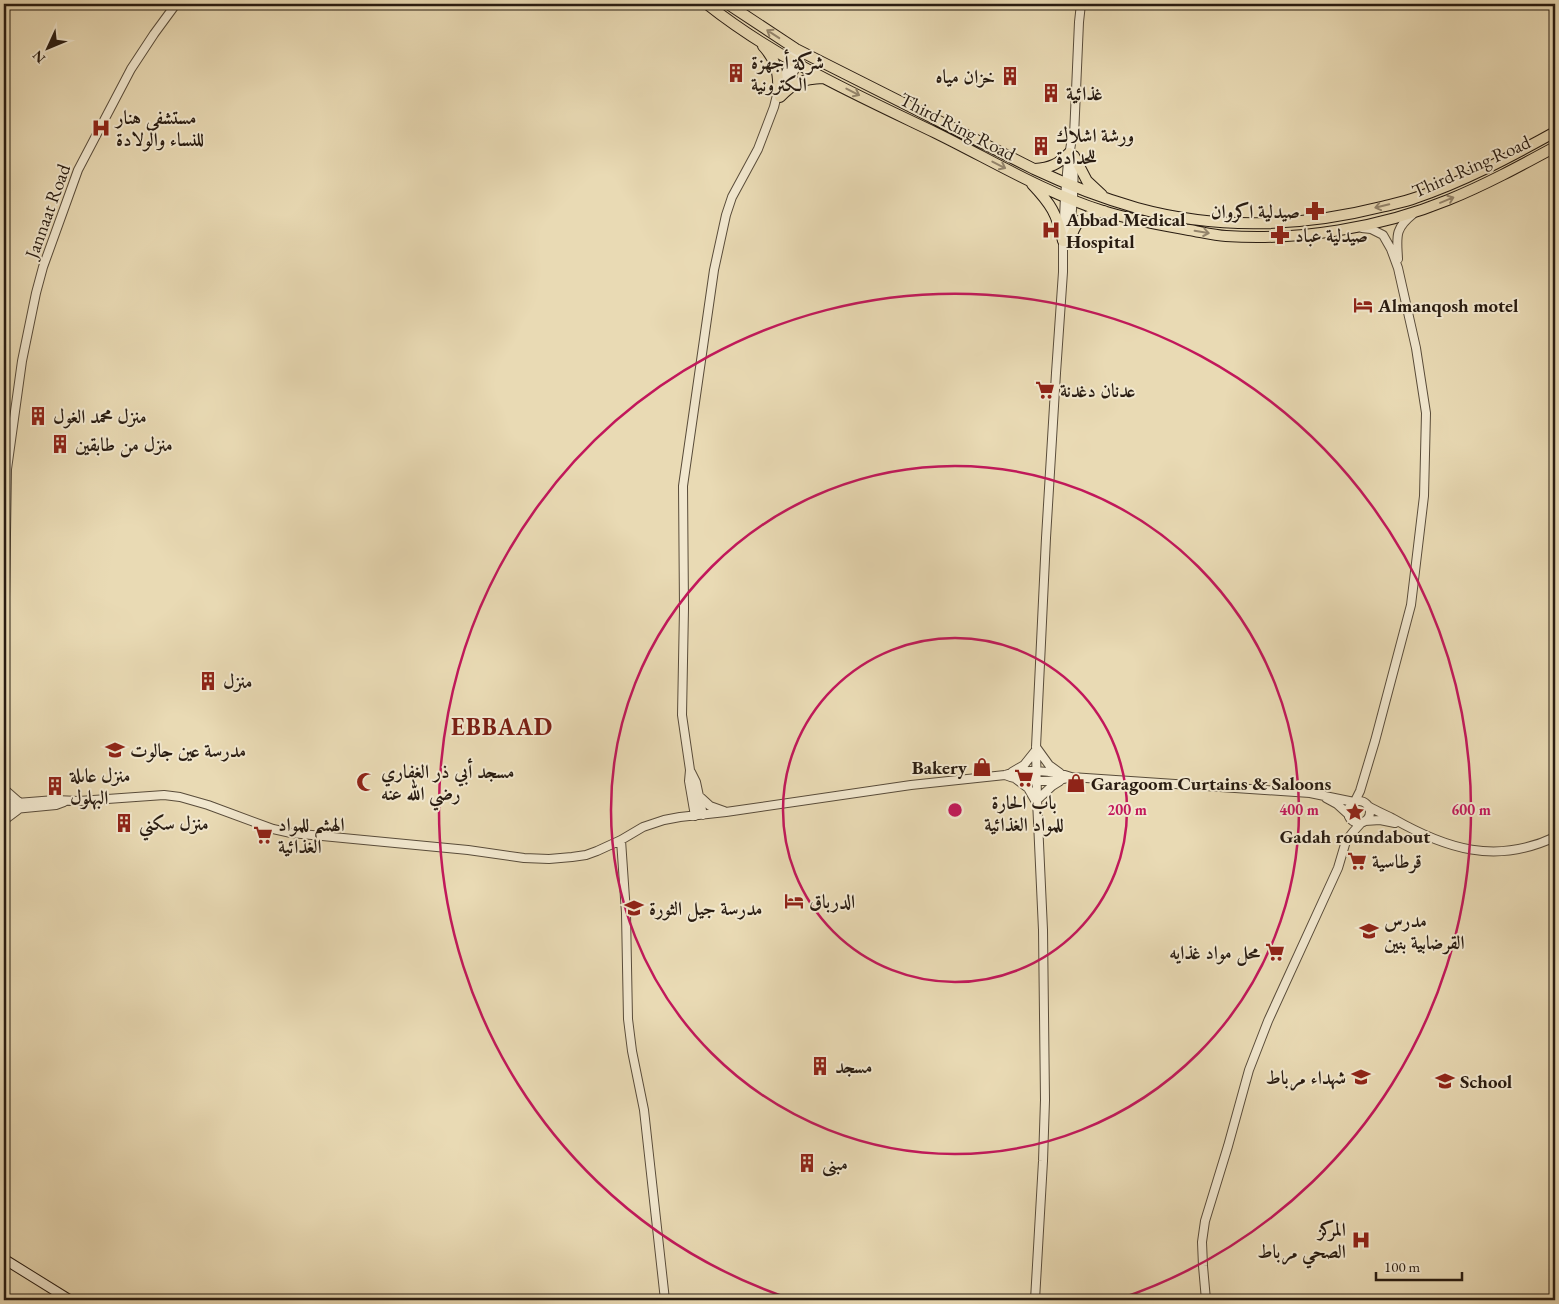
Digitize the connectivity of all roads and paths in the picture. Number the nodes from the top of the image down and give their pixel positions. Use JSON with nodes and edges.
{"nodes":[{"id":1,"x":176,"y":4,"type":"edge"},
{"id":2,"x":707,"y":4,"type":"edge"},
{"id":3,"x":728,"y":4,"type":"edge"},
{"id":4,"x":1081,"y":4,"type":"edge"},
{"id":5,"x":754,"y":36,"type":"junction"},
{"id":6,"x":800,"y":51,"type":"junction"},
{"id":7,"x":794,"y":62,"type":"junction"},
{"id":8,"x":825,"y":78,"type":"junction"},
{"id":9,"x":779,"y":94,"type":"junction"},
{"id":10,"x":1555,"y":132,"type":"edge"},
{"id":11,"x":1555,"y":147,"type":"edge"},
{"id":12,"x":1072,"y":154,"type":"junction"},
{"id":13,"x":1034,"y":169,"type":"junction"},
{"id":14,"x":1027,"y":180,"type":"junction"},
{"id":15,"x":1070,"y":185,"type":"junction"},
{"id":16,"x":1069,"y":198,"type":"junction"},
{"id":17,"x":1106,"y":199,"type":"junction"},
{"id":18,"x":1104,"y":212,"type":"junction"},
{"id":19,"x":1415,"y":212,"type":"junction"},
{"id":20,"x":1355,"y":227,"type":"junction"},
{"id":21,"x":1066,"y":242,"type":"junction"},
{"id":22,"x":1398,"y":268,"type":"junction"},
{"id":23,"x":4,"y":662,"type":"edge"},
{"id":24,"x":1036,"y":748,"type":"junction"},
{"id":25,"x":1036,"y":772,"type":"junction"},
{"id":26,"x":1009,"y":775,"type":"junction"},
{"id":27,"x":1062,"y":777,"type":"junction"},
{"id":28,"x":1364,"y":778,"type":"junction"},
{"id":29,"x":1037,"y":780,"type":"junction"},
{"id":30,"x":4,"y":789,"type":"edge"},
{"id":31,"x":1310,"y":792,"type":"junction"},
{"id":32,"x":695,"y":797,"type":"junction"},
{"id":33,"x":1354,"y":801,"type":"junction"},
{"id":34,"x":1037,"y":802,"type":"junction"},
{"id":35,"x":4,"y":804,"type":"edge"},
{"id":36,"x":20,"y":806,"type":"junction"},
{"id":37,"x":1368,"y":806,"type":"junction"},
{"id":38,"x":4,"y":810,"type":"edge"},
{"id":39,"x":726,"y":812,"type":"junction"},
{"id":40,"x":699,"y":815,"type":"junction"},
{"id":41,"x":680,"y":817,"type":"junction"},
{"id":42,"x":1349,"y":817,"type":"junction"},
{"id":43,"x":4,"y":822,"type":"edge"},
{"id":44,"x":1364,"y":822,"type":"junction"},
{"id":45,"x":1399,"y":823,"type":"junction"},
{"id":46,"x":1349,"y":837,"type":"junction"},
{"id":47,"x":1555,"y":837,"type":"edge"},
{"id":48,"x":620,"y":840,"type":"junction"},
{"id":49,"x":4,"y":1259,"type":"edge"},
{"id":50,"x":70,"y":1300,"type":"edge"},
{"id":51,"x":665,"y":1300,"type":"edge"},
{"id":52,"x":1035,"y":1300,"type":"edge"},
{"id":53,"x":1206,"y":1300,"type":"edge"}],
"edges":[{"from":1,"to":23,"type":"street","name":"Jannaat Road"},
{"from":2,"to":5,"type":"main road","name":"Third Ring Road"},
{"from":6,"to":3,"type":"main road","name":"Third Ring Road","one_way":true},
{"from":4,"to":12,"type":"street"},
{"from":5,"to":7,"type":"main road","name":"Third Ring Road"},
{"from":5,"to":9,"type":"main road"},
{"from":6,"to":7,"type":"street"},
{"from":6,"to":13,"type":"main road","name":"Third Ring Road"},
{"from":7,"to":8,"type":"main road","name":"Third Ring Road"},
{"from":7,"to":9,"type":"street"},
{"from":8,"to":9,"type":"main road"},
{"from":8,"to":14,"type":"main road","name":"Third Ring Road","one_way":true},
{"from":9,"to":32,"type":"street"},
{"from":10,"to":17,"type":"main road","name":"Third Ring Road","one_way":true},
{"from":19,"to":11,"type":"main road","name":"Third Ring Road","one_way":true},
{"from":12,"to":13,"type":"main road"},
{"from":12,"to":15,"type":"street"},
{"from":12,"to":17,"type":"main road"},
{"from":13,"to":15,"type":"main road","name":"Third Ring Road"},
{"from":14,"to":16,"type":"main road","name":"Third Ring Road"},
{"from":14,"to":21,"type":"main road"},
{"from":15,"to":16,"type":"street"},
{"from":15,"to":17,"type":"main road","name":"Third Ring Road"},
{"from":16,"to":18,"type":"main road","name":"Third Ring Road"},
{"from":16,"to":21,"type":"street"},
{"from":18,"to":20,"type":"main road","name":"Third Ring Road","one_way":true},
{"from":18,"to":21,"type":"main road"},
{"from":19,"to":20,"type":"main road","name":"Third Ring Road"},
{"from":19,"to":22,"type":"street"},
{"from":20,"to":22,"type":"street"},
{"from":21,"to":24,"type":"street"},
{"from":22,"to":28,"type":"street"},
{"from":24,"to":25,"type":"street"},
{"from":24,"to":26,"type":"street"},
{"from":24,"to":27,"type":"street"},
{"from":25,"to":26,"type":"street"},
{"from":25,"to":27,"type":"street"},
{"from":25,"to":29,"type":"street"},
{"from":26,"to":29,"type":"street"},
{"from":26,"to":34,"type":"street"},
{"from":26,"to":39,"type":"street"},
{"from":27,"to":29,"type":"street"},
{"from":27,"to":31,"type":"street"},
{"from":27,"to":34,"type":"street"},
{"from":28,"to":33,"type":"street"},
{"from":28,"to":37,"type":"street"},
{"from":29,"to":34,"type":"street"},
{"from":30,"to":36,"type":"street"},
{"from":31,"to":33,"type":"street"},
{"from":31,"to":42,"type":"street"},
{"from":32,"to":39,"type":"street"},
{"from":32,"to":40,"type":"street"},
{"from":32,"to":41,"type":"street"},
{"from":33,"to":37,"type":"street"},
{"from":33,"to":42,"type":"street"},
{"from":34,"to":52,"type":"street"},
{"from":35,"to":36,"type":"street"},
{"from":36,"to":38,"type":"street"},
{"from":36,"to":43,"type":"street"},
{"from":36,"to":48,"type":"street"},
{"from":37,"to":44,"type":"street"},
{"from":37,"to":45,"type":"street"},
{"from":39,"to":40,"type":"street"},
{"from":40,"to":41,"type":"street"},
{"from":41,"to":48,"type":"street"},
{"from":42,"to":44,"type":"street"},
{"from":42,"to":46,"type":"street"},
{"from":44,"to":45,"type":"street"},
{"from":44,"to":46,"type":"street"},
{"from":45,"to":47,"type":"street"},
{"from":46,"to":53,"type":"street"},
{"from":48,"to":51,"type":"street"},
{"from":49,"to":50,"type":"main road"}]}
